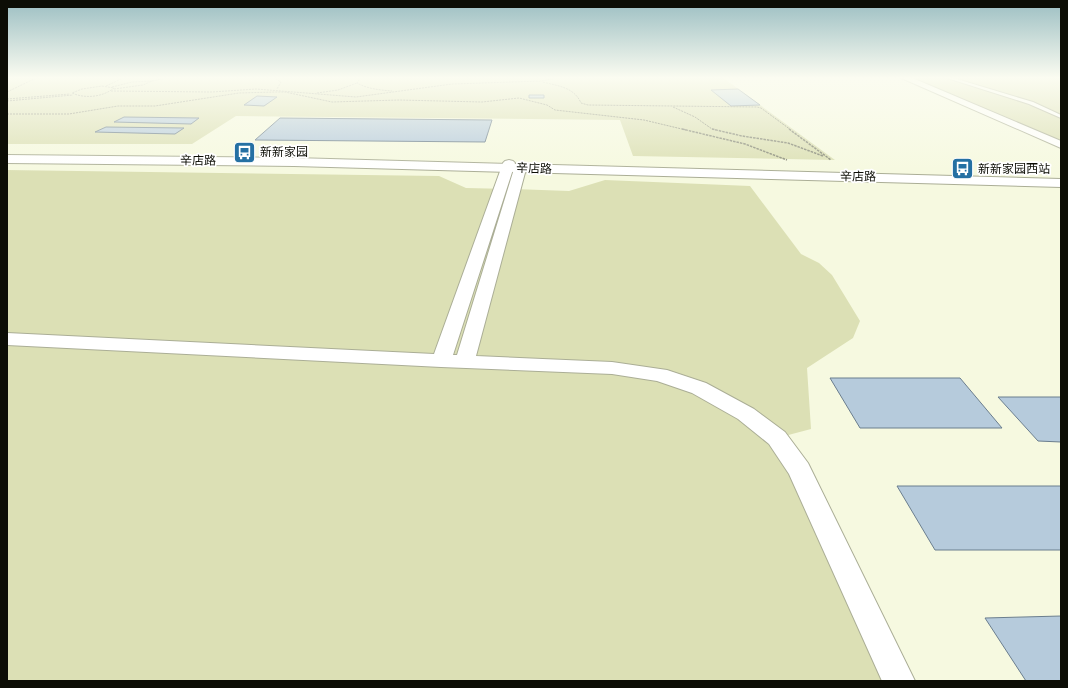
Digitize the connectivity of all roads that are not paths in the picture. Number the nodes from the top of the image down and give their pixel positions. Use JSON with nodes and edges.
{"nodes":[{"id":1,"x":978,"y":109,"type":"edge"},
{"id":2,"x":1044,"y":109,"type":"edge"},
{"id":3,"x":1061,"y":117,"type":"edge"},
{"id":4,"x":1061,"y":145,"type":"edge"},
{"id":5,"x":7,"y":154,"type":"edge"},
{"id":6,"x":7,"y":159,"type":"edge"},
{"id":7,"x":514,"y":166,"type":"junction"},
{"id":8,"x":1061,"y":176,"type":"edge"},
{"id":9,"x":1061,"y":183,"type":"edge"},
{"id":10,"x":7,"y":338,"type":"edge"},
{"id":11,"x":441,"y":361,"type":"junction"},
{"id":12,"x":465,"y":362,"type":"junction"},
{"id":13,"x":899,"y":681,"type":"edge"}],
"edges":[{"from":1,"to":4,"type":"street"},
{"from":2,"to":3,"type":"lane"},
{"from":5,"to":7,"type":"main road","name":"辛店路"},
{"from":6,"to":7,"type":"main road","name":"辛店路"},
{"from":7,"to":8,"type":"main road","name":"辛店路"},
{"from":7,"to":9,"type":"main road","name":"辛店路"},
{"from":7,"to":11,"type":"street"},
{"from":7,"to":12,"type":"street"},
{"from":10,"to":11,"type":"street"},
{"from":11,"to":12,"type":"street"},
{"from":12,"to":13,"type":"street"}]}
